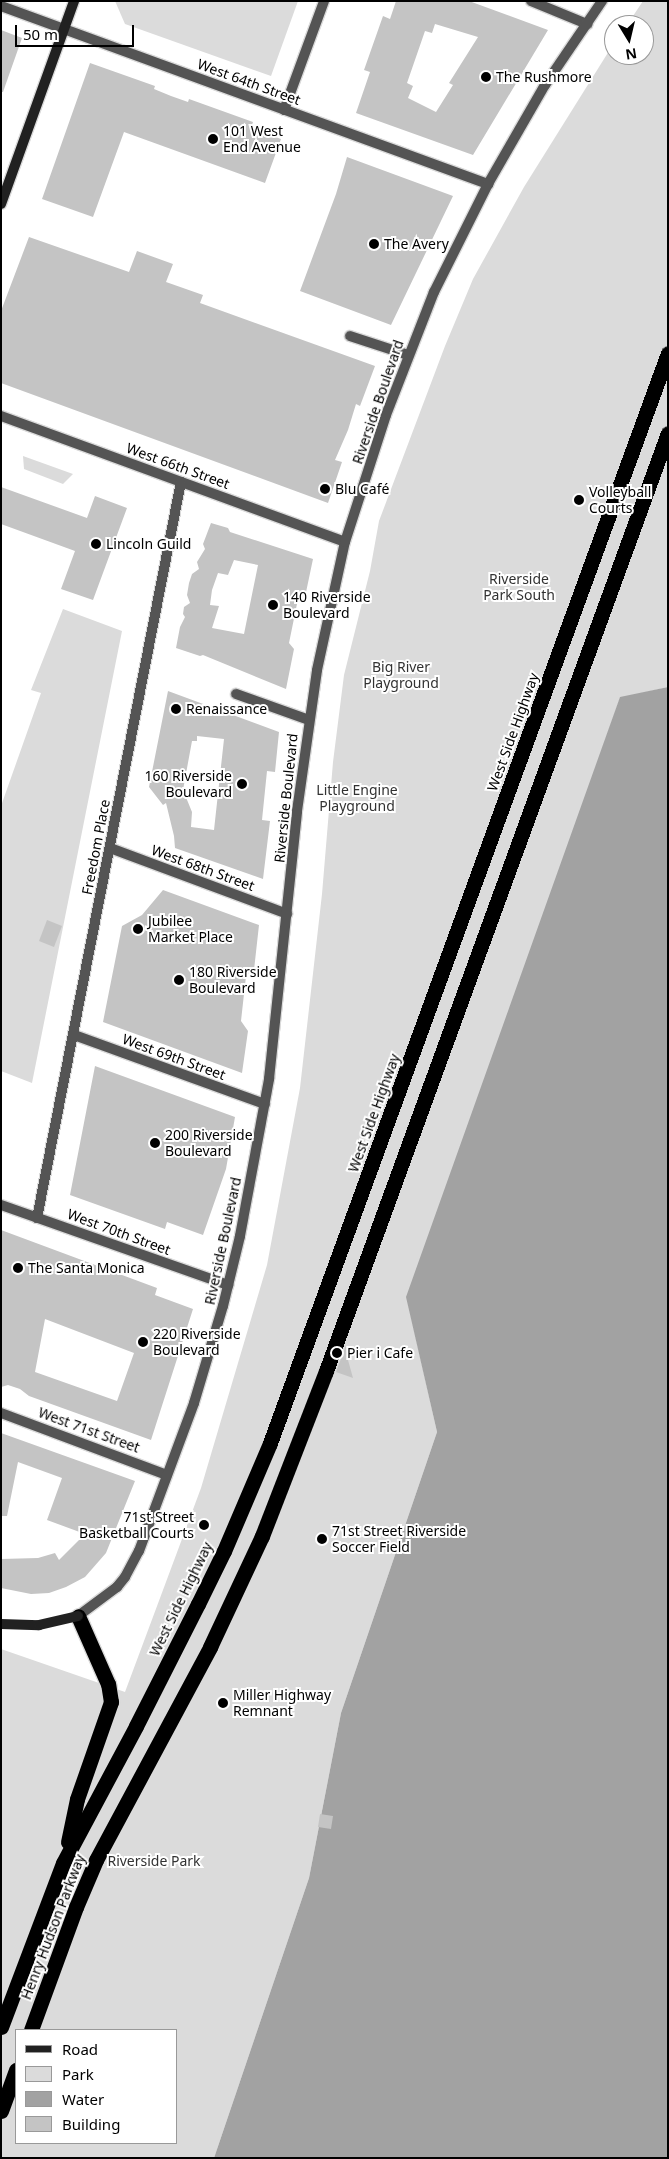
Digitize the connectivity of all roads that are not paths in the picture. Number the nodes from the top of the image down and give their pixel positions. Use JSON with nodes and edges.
{"nodes":[{"id":1,"x":74,"y":1,"type":"edge"},
{"id":2,"x":324,"y":1,"type":"edge"},
{"id":3,"x":531,"y":1,"type":"edge"},
{"id":4,"x":602,"y":1,"type":"edge"},
{"id":5,"x":1,"y":6,"type":"edge"},
{"id":6,"x":586,"y":24,"type":"junction"},
{"id":7,"x":64,"y":30,"type":"junction"},
{"id":8,"x":284,"y":110,"type":"junction"},
{"id":9,"x":488,"y":184,"type":"junction"},
{"id":10,"x":1,"y":204,"type":"edge"},
{"id":11,"x":350,"y":336,"type":"dead end"},
{"id":12,"x":668,"y":353,"type":"edge"},
{"id":13,"x":408,"y":355,"type":"junction"},
{"id":14,"x":1,"y":416,"type":"edge"},
{"id":15,"x":668,"y":433,"type":"edge"},
{"id":16,"x":181,"y":482,"type":"junction"},
{"id":17,"x":345,"y":542,"type":"junction"},
{"id":18,"x":236,"y":694,"type":"dead end"},
{"id":19,"x":308,"y":720,"type":"junction"},
{"id":20,"x":110,"y":848,"type":"junction"},
{"id":21,"x":287,"y":914,"type":"junction"},
{"id":22,"x":74,"y":1035,"type":"junction"},
{"id":23,"x":265,"y":1104,"type":"junction"},
{"id":24,"x":1,"y":1205,"type":"edge"},
{"id":25,"x":37,"y":1218,"type":"junction"},
{"id":26,"x":228,"y":1285,"type":"junction"},
{"id":27,"x":2,"y":1413,"type":"edge"},
{"id":28,"x":167,"y":1475,"type":"junction"},
{"id":29,"x":78,"y":1616,"type":"junction"},
{"id":30,"x":1,"y":1624,"type":"edge"},
{"id":31,"x":77,"y":1826,"type":"junction"},
{"id":32,"x":1,"y":2027,"type":"edge"},
{"id":33,"x":31,"y":2029,"type":"edge"},
{"id":34,"x":15,"y":2073,"type":"edge"},
{"id":35,"x":1,"y":2111,"type":"edge"}],
"edges":[{"from":1,"to":7,"type":"main road"},
{"from":2,"to":8,"type":"street"},
{"from":3,"to":6,"type":"street"},
{"from":4,"to":6,"type":"street","name":"Riverside Boulevard"},
{"from":5,"to":7,"type":"street","name":"West 64th Street"},
{"from":6,"to":9,"type":"street","name":"Riverside Boulevard"},
{"from":7,"to":8,"type":"street","name":"West 64th Street"},
{"from":7,"to":10,"type":"main road"},
{"from":8,"to":9,"type":"street","name":"West 64th Street"},
{"from":9,"to":13,"type":"street","name":"Riverside Boulevard"},
{"from":11,"to":13,"type":"street"},
{"from":12,"to":31,"type":"highway","name":"West Side Highway"},
{"from":13,"to":17,"type":"street","name":"Riverside Boulevard"},
{"from":14,"to":16,"type":"street","name":"West 66th Street"},
{"from":15,"to":33,"type":"highway","name":"Henry Hudson Parkway"},
{"from":16,"to":17,"type":"street","name":"West 66th Street"},
{"from":16,"to":20,"type":"street","name":"Freedom Place"},
{"from":17,"to":19,"type":"street","name":"Riverside Boulevard"},
{"from":18,"to":19,"type":"street"},
{"from":19,"to":21,"type":"street","name":"Riverside Boulevard"},
{"from":20,"to":21,"type":"street","name":"West 68th Street"},
{"from":20,"to":22,"type":"street","name":"Freedom Place"},
{"from":21,"to":23,"type":"street","name":"Riverside Boulevard"},
{"from":22,"to":23,"type":"street","name":"West 69th Street"},
{"from":22,"to":25,"type":"street","name":"Freedom Place"},
{"from":23,"to":26,"type":"street","name":"Riverside Boulevard"},
{"from":24,"to":25,"type":"street","name":"West 70th Street"},
{"from":25,"to":26,"type":"street","name":"West 70th Street"},
{"from":26,"to":28,"type":"street","name":"Riverside Boulevard"},
{"from":27,"to":28,"type":"street","name":"West 71st Street"},
{"from":28,"to":29,"type":"street","name":"Riverside Boulevard"},
{"from":29,"to":30,"type":"main road","bridge":true},
{"from":29,"to":31,"type":"highway"},
{"from":31,"to":32,"type":"highway","name":"Henry Hudson Parkway"},
{"from":34,"to":35,"type":"highway"}]}
